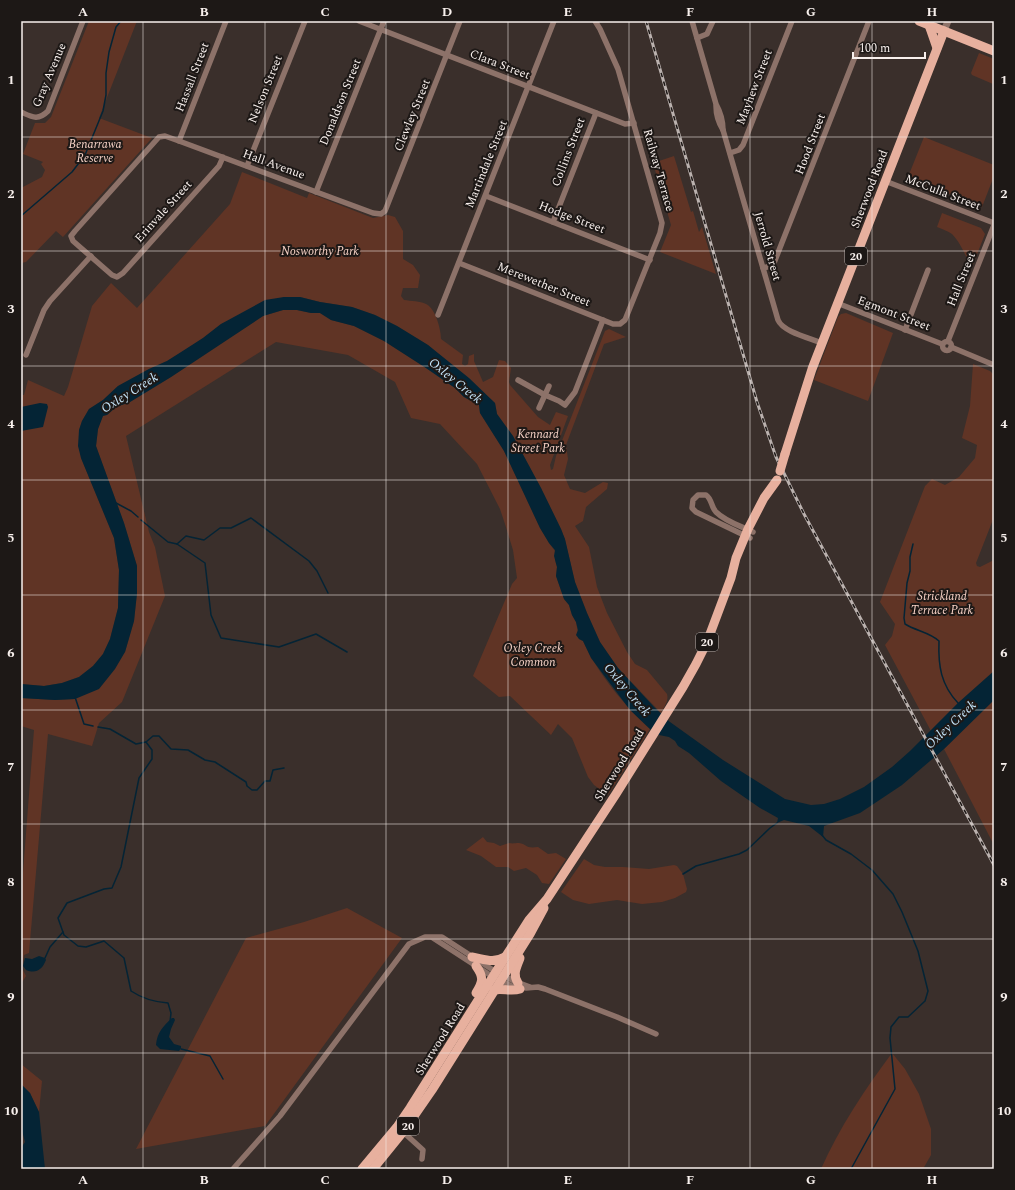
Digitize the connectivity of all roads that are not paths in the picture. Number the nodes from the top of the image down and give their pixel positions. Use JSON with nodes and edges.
{"nodes":[{"id":1,"x":83,"y":21,"type":"edge"},
{"id":2,"x":226,"y":21,"type":"edge"},
{"id":3,"x":305,"y":21,"type":"edge"},
{"id":4,"x":359,"y":21,"type":"edge"},
{"id":5,"x":384,"y":21,"type":"edge"},
{"id":6,"x":460,"y":21,"type":"edge"},
{"id":7,"x":554,"y":21,"type":"edge"},
{"id":8,"x":595,"y":21,"type":"edge"},
{"id":9,"x":692,"y":21,"type":"edge"},
{"id":10,"x":713,"y":21,"type":"edge"},
{"id":11,"x":792,"y":21,"type":"edge"},
{"id":12,"x":870,"y":21,"type":"edge"},
{"id":13,"x":919,"y":21,"type":"edge"},
{"id":14,"x":948,"y":21,"type":"edge"},
{"id":15,"x":929,"y":24,"type":"junction"},
{"id":16,"x":380,"y":29,"type":"junction"},
{"id":17,"x":944,"y":31,"type":"junction"},
{"id":18,"x":697,"y":38,"type":"junction"},
{"id":19,"x":937,"y":48,"type":"junction"},
{"id":20,"x":994,"y":51,"type":"edge"},
{"id":21,"x":447,"y":56,"type":"junction"},
{"id":22,"x":528,"y":87,"type":"junction"},
{"id":23,"x":21,"y":112,"type":"edge"},
{"id":24,"x":596,"y":113,"type":"junction"},
{"id":25,"x":634,"y":123,"type":"junction"},
{"id":26,"x":179,"y":141,"type":"junction"},
{"id":27,"x":730,"y":154,"type":"junction"},
{"id":28,"x":223,"y":157,"type":"junction"},
{"id":29,"x":247,"y":166,"type":"junction"},
{"id":30,"x":885,"y":181,"type":"junction"},
{"id":31,"x":316,"y":192,"type":"junction"},
{"id":32,"x":486,"y":196,"type":"junction"},
{"id":33,"x":381,"y":214,"type":"joint"},
{"id":34,"x":553,"y":222,"type":"junction"},
{"id":35,"x":994,"y":224,"type":"edge"},
{"id":36,"x":91,"y":256,"type":"junction"},
{"id":37,"x":650,"y":260,"type":"junction"},
{"id":38,"x":459,"y":263,"type":"junction"},
{"id":39,"x":763,"y":268,"type":"junction"},
{"id":40,"x":928,"y":270,"type":"dead end"},
{"id":41,"x":837,"y":303,"type":"junction"},
{"id":42,"x":438,"y":315,"type":"dead end"},
{"id":43,"x":603,"y":320,"type":"junction"},
{"id":44,"x":621,"y":324,"type":"joint"},
{"id":45,"x":905,"y":330,"type":"junction"},
{"id":46,"x":948,"y":341,"type":"junction"},
{"id":47,"x":822,"y":343,"type":"junction"},
{"id":48,"x":942,"y":344,"type":"junction"},
{"id":49,"x":951,"y":348,"type":"junction"},
{"id":50,"x":26,"y":355,"type":"dead end"},
{"id":51,"x":994,"y":365,"type":"edge"},
{"id":52,"x":518,"y":380,"type":"dead end"},
{"id":53,"x":549,"y":386,"type":"dead end"},
{"id":54,"x":545,"y":395,"type":"junction"},
{"id":55,"x":539,"y":408,"type":"dead end"},
{"id":56,"x":749,"y":534,"type":"junction"},
{"id":57,"x":547,"y":899,"type":"junction"},
{"id":58,"x":433,"y":938,"type":"junction"},
{"id":59,"x":522,"y":948,"type":"junction"},
{"id":60,"x":472,"y":956,"type":"junction"},
{"id":61,"x":506,"y":956,"type":"junction"},
{"id":62,"x":476,"y":966,"type":"junction"},
{"id":63,"x":498,"y":976,"type":"junction"},
{"id":64,"x":519,"y":986,"type":"junction"},
{"id":65,"x":494,"y":990,"type":"junction"},
{"id":66,"x":468,"y":1016,"type":"junction"},
{"id":67,"x":656,"y":1034,"type":"dead end"},
{"id":68,"x":400,"y":1130,"type":"junction"},
{"id":69,"x":422,"y":1159,"type":"dead end"},
{"id":70,"x":233,"y":1169,"type":"edge"},
{"id":71,"x":362,"y":1169,"type":"edge"},
{"id":72,"x":373,"y":1169,"type":"edge"}],
"edges":[{"from":1,"to":23,"type":"street","name":"Gray Avenue"},
{"from":2,"to":26,"type":"street","name":"Hassall Street"},
{"from":3,"to":29,"type":"street","name":"Nelson Street"},
{"from":4,"to":16,"type":"street","name":"Clara Street"},
{"from":5,"to":16,"type":"street","name":"Donaldson Street"},
{"from":6,"to":21,"type":"street","name":"Clewley Street"},
{"from":7,"to":22,"type":"street","name":"Martindale Street"},
{"from":8,"to":25,"type":"street","name":"Railway Terrace"},
{"from":9,"to":18,"type":"street","name":"Jerrold Street"},
{"from":10,"to":18,"type":"street"},
{"from":11,"to":27,"type":"street","name":"Mayhew Street"},
{"from":12,"to":39,"type":"street","name":"Hood Street"},
{"from":13,"to":15,"type":"main road"},
{"from":14,"to":17,"type":"street","name":"Sherwood Road"},
{"from":15,"to":17,"type":"main road"},
{"from":15,"to":19,"type":"main road"},
{"from":16,"to":21,"type":"street","name":"Clara Street"},
{"from":16,"to":31,"type":"street","name":"Donaldson Street"},
{"from":17,"to":19,"type":"main road","name":"Sherwood Road","number":"20"},
{"from":17,"to":20,"type":"main road"},
{"from":18,"to":27,"type":"street","name":"Jerrold Street"},
{"from":19,"to":30,"type":"main road","name":"Sherwood Road","number":"20"},
{"from":21,"to":22,"type":"street","name":"Clara Street"},
{"from":21,"to":33,"type":"street","name":"Clewley Street"},
{"from":22,"to":24,"type":"street","name":"Clara Street"},
{"from":22,"to":32,"type":"street","name":"Martindale Street"},
{"from":24,"to":25,"type":"street","name":"Clara Street"},
{"from":24,"to":34,"type":"street","name":"Collins Street"},
{"from":25,"to":37,"type":"street","name":"Railway Terrace"},
{"from":26,"to":28,"type":"street","name":"Hall Avenue"},
{"from":26,"to":36,"type":"street","name":"Hall Avenue"},
{"from":27,"to":39,"type":"street","name":"Jerrold Street"},
{"from":28,"to":29,"type":"street","name":"Hall Avenue"},
{"from":28,"to":36,"type":"street","name":"Erinvale Street"},
{"from":29,"to":31,"type":"street","name":"Hall Avenue"},
{"from":30,"to":35,"type":"street","name":"McCulla Street"},
{"from":30,"to":41,"type":"main road","name":"Sherwood Road","number":"20"},
{"from":31,"to":33,"type":"street","name":"Hall Avenue"},
{"from":32,"to":34,"type":"street","name":"Hodge Street"},
{"from":32,"to":38,"type":"street","name":"Martindale Street"},
{"from":34,"to":37,"type":"street","name":"Hodge Street"},
{"from":35,"to":46,"type":"street","name":"Hall Street"},
{"from":36,"to":50,"type":"street"},
{"from":37,"to":44,"type":"street","name":"Railway Terrace"},
{"from":38,"to":42,"type":"street","name":"Martindale Street"},
{"from":38,"to":43,"type":"street","name":"Merewether Street"},
{"from":39,"to":47,"type":"street","name":"Jerrold Street"},
{"from":40,"to":45,"type":"street"},
{"from":41,"to":45,"type":"street","name":"Egmont Street"},
{"from":41,"to":47,"type":"main road","name":"Sherwood Road","number":"20"},
{"from":43,"to":44,"type":"street","name":"Merewether Street"},
{"from":43,"to":54,"type":"street"},
{"from":45,"to":48,"type":"street","name":"Egmont Street"},
{"from":46,"to":48,"type":"street"},
{"from":46,"to":49,"type":"street"},
{"from":47,"to":56,"type":"main road","name":"Sherwood Road","number":"20","bridge":true},
{"from":48,"to":49,"type":"street"},
{"from":49,"to":51,"type":"street"},
{"from":52,"to":54,"type":"street"},
{"from":53,"to":54,"type":"street"},
{"from":54,"to":55,"type":"street"},
{"from":56,"to":56,"type":"street"},
{"from":56,"to":57,"type":"main road","name":"Sherwood Road","number":"20"},
{"from":57,"to":59,"type":"main road","name":"Sherwood Road","number":"20"},
{"from":57,"to":61,"type":"main road","name":"Sherwood Road","number":"20"},
{"from":58,"to":60,"type":"street"},
{"from":58,"to":62,"type":"street"},
{"from":58,"to":70,"type":"street"},
{"from":59,"to":63,"type":"main road","name":"Sherwood Road","number":"20"},
{"from":59,"to":64,"type":"main road"},
{"from":60,"to":61,"type":"main road"},
{"from":60,"to":63,"type":"street"},
{"from":61,"to":63,"type":"main road","name":"Sherwood Road","number":"20"},
{"from":62,"to":63,"type":"street"},
{"from":62,"to":66,"type":"main road"},
{"from":63,"to":64,"type":"street"},
{"from":63,"to":65,"type":"main road","name":"Sherwood Road","number":"20"},
{"from":63,"to":66,"type":"main road","name":"Sherwood Road","number":"20"},
{"from":64,"to":65,"type":"main road"},
{"from":64,"to":67,"type":"street"},
{"from":65,"to":68,"type":"main road","name":"Sherwood Road","number":"20"},
{"from":66,"to":68,"type":"main road","name":"Sherwood Road","number":"20"},
{"from":68,"to":69,"type":"street"},
{"from":68,"to":71,"type":"main road","name":"Sherwood Road","number":"20"},
{"from":68,"to":72,"type":"main road","name":"Sherwood Road","number":"20"}]}
